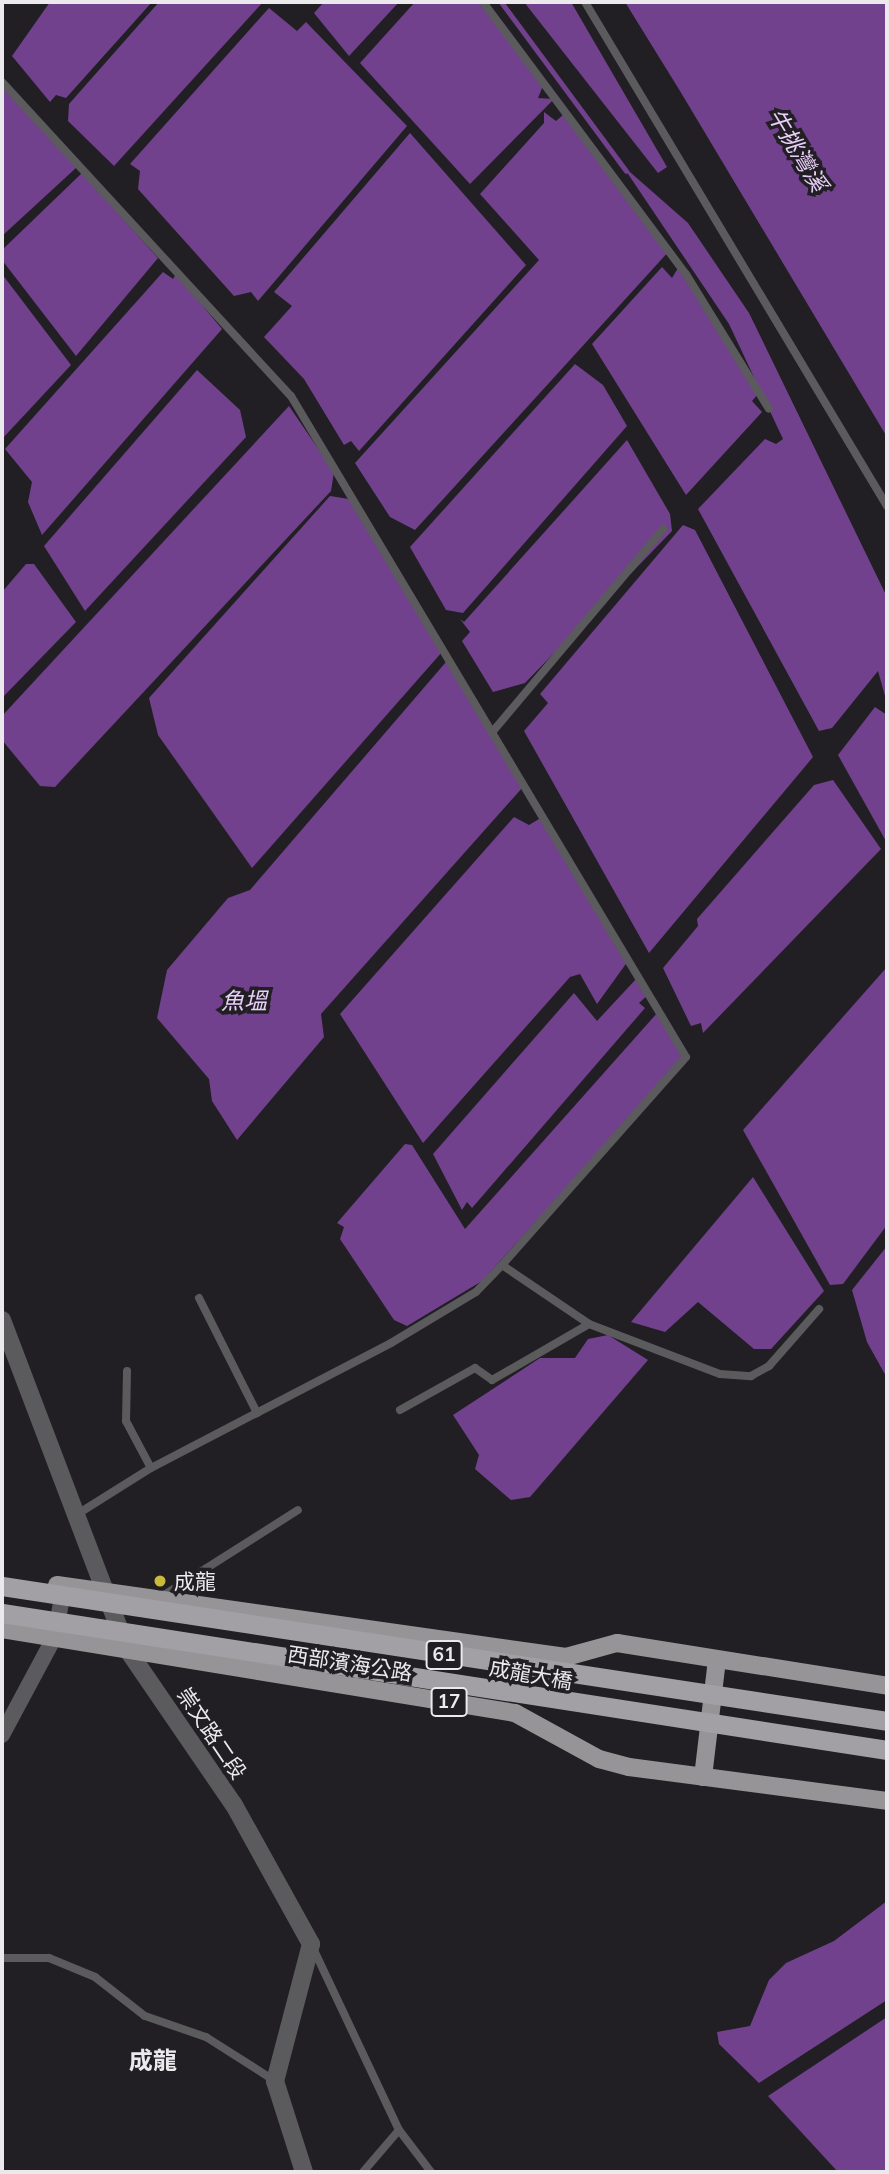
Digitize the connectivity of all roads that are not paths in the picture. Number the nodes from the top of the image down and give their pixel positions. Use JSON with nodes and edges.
{"nodes":[{"id":1,"x":482,"y":2,"type":"edge"},
{"id":2,"x":585,"y":2,"type":"edge"},
{"id":3,"x":2,"y":82,"type":"edge"},
{"id":4,"x":769,"y":409,"type":"dead end"},
{"id":5,"x":887,"y":506,"type":"edge"},
{"id":6,"x":663,"y":529,"type":"dead end"},
{"id":7,"x":494,"y":730,"type":"junction"},
{"id":8,"x":502,"y":1265,"type":"junction"},
{"id":9,"x":199,"y":1298,"type":"dead end"},
{"id":10,"x":819,"y":1309,"type":"dead end"},
{"id":11,"x":2,"y":1320,"type":"edge"},
{"id":12,"x":589,"y":1324,"type":"junction"},
{"id":13,"x":127,"y":1371,"type":"dead end"},
{"id":14,"x":400,"y":1410,"type":"dead end"},
{"id":15,"x":257,"y":1413,"type":"junction"},
{"id":16,"x":151,"y":1468,"type":"junction"},
{"id":17,"x":298,"y":1510,"type":"dead end"},
{"id":18,"x":76,"y":1515,"type":"junction"},
{"id":19,"x":2,"y":1577,"type":"edge"},
{"id":20,"x":2,"y":1586,"type":"edge"},
{"id":21,"x":64,"y":1586,"type":"junction"},
{"id":22,"x":105,"y":1591,"type":"junction"},
{"id":23,"x":161,"y":1597,"type":"junction"},
{"id":24,"x":2,"y":1613,"type":"edge"},
{"id":25,"x":2,"y":1629,"type":"edge"},
{"id":26,"x":55,"y":1636,"type":"junction"},
{"id":27,"x":127,"y":1648,"type":"junction"},
{"id":28,"x":717,"y":1660,"type":"junction"},
{"id":29,"x":887,"y":1686,"type":"edge"},
{"id":30,"x":887,"y":1721,"type":"edge"},
{"id":31,"x":2,"y":1735,"type":"edge"},
{"id":32,"x":887,"y":1750,"type":"edge"},
{"id":33,"x":703,"y":1777,"type":"junction"},
{"id":34,"x":887,"y":1801,"type":"edge"},
{"id":35,"x":311,"y":1944,"type":"junction"},
{"id":36,"x":2,"y":1958,"type":"edge"},
{"id":37,"x":275,"y":2081,"type":"junction"},
{"id":38,"x":400,"y":2130,"type":"junction"},
{"id":39,"x":304,"y":2172,"type":"edge"},
{"id":40,"x":363,"y":2172,"type":"edge"},
{"id":41,"x":431,"y":2172,"type":"edge"}],
"edges":[{"from":1,"to":4,"type":"lane"},
{"from":2,"to":5,"type":"lane"},
{"from":3,"to":7,"type":"lane"},
{"from":6,"to":7,"type":"lane"},
{"from":7,"to":8,"type":"lane"},
{"from":8,"to":12,"type":"lane"},
{"from":8,"to":15,"type":"lane"},
{"from":9,"to":15,"type":"lane"},
{"from":10,"to":12,"type":"lane"},
{"from":11,"to":18,"type":"street","name":"崇文路二段"},
{"from":12,"to":14,"type":"lane"},
{"from":13,"to":16,"type":"lane"},
{"from":15,"to":16,"type":"lane"},
{"from":16,"to":18,"type":"lane"},
{"from":17,"to":23,"type":"lane"},
{"from":18,"to":22,"type":"street","name":"崇文路二段"},
{"from":19,"to":21,"type":"main road","name":"西部濱海公路"},
{"from":20,"to":30,"type":"highway","name":"成龍大橋","number":"61","bridge":true},
{"from":21,"to":22,"type":"main road","name":"西部濱海公路"},
{"from":21,"to":26,"type":"street"},
{"from":22,"to":23,"type":"main road","name":"西部濱海公路"},
{"from":22,"to":27,"type":"street","name":"崇文路二段"},
{"from":23,"to":28,"type":"main road","name":"西部濱海公路"},
{"from":24,"to":32,"type":"highway","name":"成龍大橋","number":"61","bridge":true},
{"from":25,"to":26,"type":"main road","name":"西部濱海公路","number":"17"},
{"from":26,"to":27,"type":"main road","name":"西部濱海公路","number":"17"},
{"from":26,"to":31,"type":"street"},
{"from":27,"to":33,"type":"main road","name":"西部濱海公路","number":"17"},
{"from":27,"to":35,"type":"street","name":"崇文路二段"},
{"from":28,"to":29,"type":"main road","name":"西部濱海公路"},
{"from":28,"to":33,"type":"main road"},
{"from":33,"to":34,"type":"main road","name":"西部濱海公路","number":"17"},
{"from":35,"to":37,"type":"street"},
{"from":35,"to":38,"type":"lane"},
{"from":36,"to":37,"type":"lane"},
{"from":37,"to":39,"type":"street"},
{"from":38,"to":40,"type":"lane"},
{"from":38,"to":41,"type":"lane"}]}
